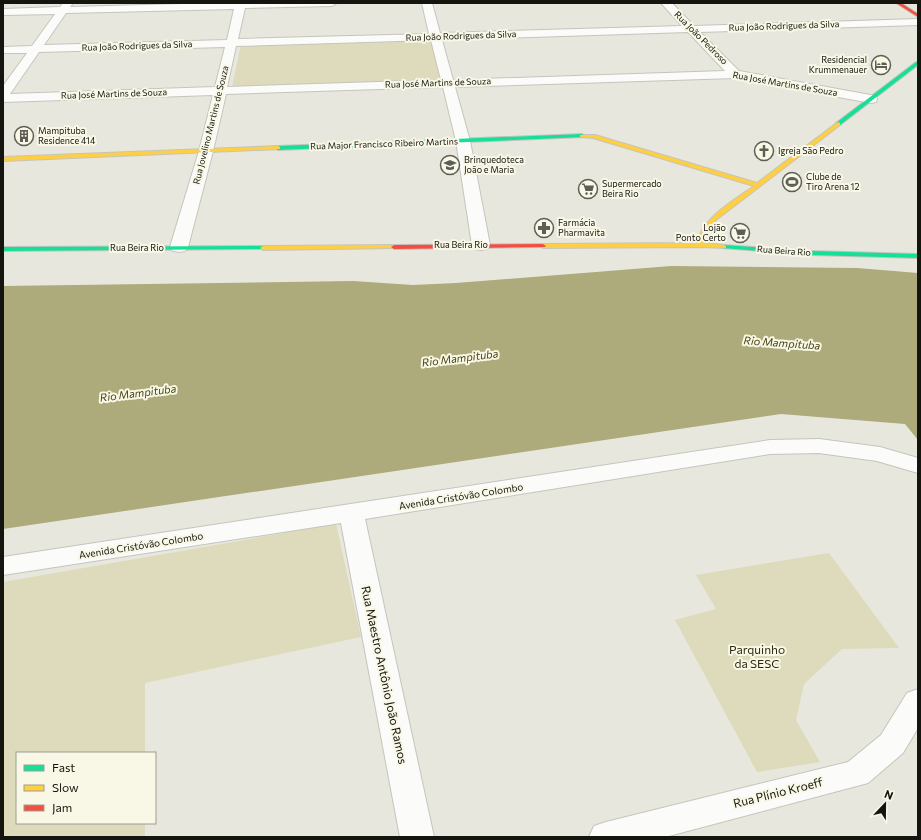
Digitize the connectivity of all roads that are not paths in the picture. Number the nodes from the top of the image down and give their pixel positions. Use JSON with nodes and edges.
{"nodes":[{"id":1,"x":332,"y":3,"type":"edge"},
{"id":2,"x":427,"y":3,"type":"edge"},
{"id":3,"x":666,"y":3,"type":"edge"},
{"id":4,"x":898,"y":3,"type":"edge"},
{"id":5,"x":241,"y":4,"type":"edge"},
{"id":6,"x":66,"y":7,"type":"edge"},
{"id":7,"x":3,"y":12,"type":"edge"},
{"id":8,"x":918,"y":16,"type":"edge"},
{"id":9,"x":918,"y":22,"type":"edge"},
{"id":10,"x":691,"y":29,"type":"junction"},
{"id":11,"x":436,"y":37,"type":"junction"},
{"id":12,"x":232,"y":43,"type":"junction"},
{"id":13,"x":3,"y":50,"type":"edge"},
{"id":14,"x":35,"y":50,"type":"junction"},
{"id":15,"x":918,"y":62,"type":"edge"},
{"id":16,"x":735,"y":74,"type":"junction"},
{"id":17,"x":448,"y":83,"type":"junction"},
{"id":18,"x":220,"y":91,"type":"junction"},
{"id":19,"x":3,"y":95,"type":"edge"},
{"id":20,"x":3,"y":98,"type":"edge"},
{"id":21,"x":871,"y":99,"type":"junction"},
{"id":22,"x":463,"y":141,"type":"junction"},
{"id":23,"x":206,"y":151,"type":"junction"},
{"id":24,"x":3,"y":159,"type":"edge"},
{"id":25,"x":758,"y":185,"type":"junction"},
{"id":26,"x":481,"y":245,"type":"junction"},
{"id":27,"x":701,"y":245,"type":"junction"},
{"id":28,"x":179,"y":247,"type":"junction"},
{"id":29,"x":3,"y":249,"type":"edge"},
{"id":30,"x":918,"y":256,"type":"edge"},
{"id":31,"x":918,"y":466,"type":"edge"},
{"id":32,"x":351,"y":513,"type":"junction"},
{"id":33,"x":3,"y":566,"type":"edge"},
{"id":34,"x":918,"y":701,"type":"edge"},
{"id":35,"x":417,"y":837,"type":"edge"},
{"id":36,"x":606,"y":837,"type":"edge"}],
"edges":[{"from":1,"to":5,"type":"street"},
{"from":2,"to":11,"type":"street"},
{"from":3,"to":10,"type":"street","name":"Rua João Pedroso"},
{"from":4,"to":8,"type":"main road"},
{"from":5,"to":6,"type":"street"},
{"from":5,"to":12,"type":"street","name":"Rua Jovelino Martins de Souza"},
{"from":6,"to":7,"type":"street"},
{"from":6,"to":14,"type":"street"},
{"from":9,"to":10,"type":"street","name":"Rua João Rodrigues da Silva"},
{"from":10,"to":11,"type":"street","name":"Rua João Rodrigues da Silva"},
{"from":10,"to":16,"type":"street","name":"Rua João Pedroso"},
{"from":11,"to":12,"type":"street","name":"Rua João Rodrigues da Silva"},
{"from":11,"to":17,"type":"street"},
{"from":12,"to":14,"type":"street","name":"Rua João Rodrigues da Silva"},
{"from":12,"to":18,"type":"street","name":"Rua Jovelino Martins de Souza"},
{"from":13,"to":14,"type":"street","name":"Rua João Rodrigues da Silva"},
{"from":14,"to":19,"type":"street"},
{"from":15,"to":21,"type":"main road"},
{"from":16,"to":17,"type":"street","name":"Rua José Martins de Souza"},
{"from":16,"to":21,"type":"street","name":"Rua José Martins de Souza"},
{"from":17,"to":18,"type":"street","name":"Rua José Martins de Souza"},
{"from":17,"to":22,"type":"street"},
{"from":18,"to":20,"type":"street","name":"Rua José Martins de Souza"},
{"from":18,"to":23,"type":"street","name":"Rua Jovelino Martins de Souza"},
{"from":21,"to":25,"type":"main road"},
{"from":22,"to":23,"type":"main road","name":"Rua Major Francisco Ribeiro Martins"},
{"from":22,"to":25,"type":"main road","name":"Rua Major Francisco Ribeiro Martins"},
{"from":22,"to":26,"type":"street"},
{"from":23,"to":24,"type":"main road","name":"Rua Major Francisco Ribeiro Martins"},
{"from":23,"to":28,"type":"street","name":"Rua Jovelino Martins de Souza"},
{"from":25,"to":27,"type":"main road"},
{"from":26,"to":27,"type":"main road","name":"Rua Beira Rio"},
{"from":26,"to":28,"type":"main road","name":"Rua Beira Rio"},
{"from":27,"to":30,"type":"main road","name":"Rua Beira Rio"},
{"from":28,"to":29,"type":"main road","name":"Rua Beira Rio"},
{"from":31,"to":32,"type":"street","name":"Avenida Cristóvão Colombo"},
{"from":32,"to":33,"type":"street","name":"Avenida Cristóvão Colombo"},
{"from":32,"to":35,"type":"street","name":"Rua Maestro Antônio João Ramos"},
{"from":34,"to":36,"type":"street","name":"Rua Plínio Kroeff"}]}
